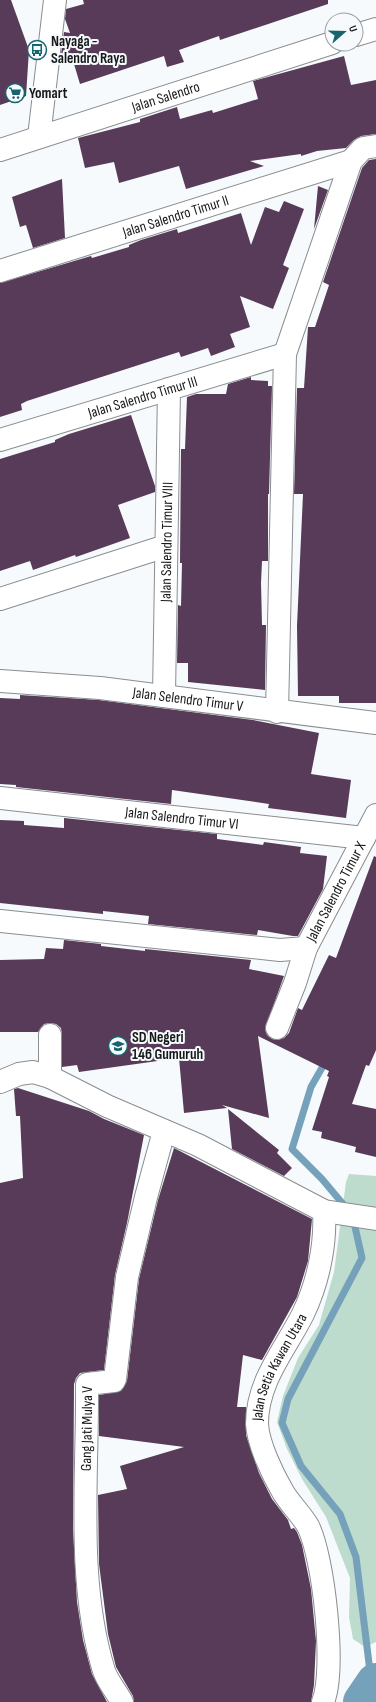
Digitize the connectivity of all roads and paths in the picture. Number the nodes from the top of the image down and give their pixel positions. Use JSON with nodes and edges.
{"nodes":[{"id":1,"x":55,"y":0,"type":"edge"},
{"id":2,"x":376,"y":29,"type":"edge"},
{"id":3,"x":364,"y":33,"type":"edge"},
{"id":4,"x":324,"y":46,"type":"edge"},
{"id":5,"x":39,"y":137,"type":"junction"},
{"id":6,"x":376,"y":146,"type":"edge"},
{"id":7,"x":0,"y":150,"type":"edge"},
{"id":8,"x":351,"y":161,"type":"junction"},
{"id":9,"x":0,"y":271,"type":"edge"},
{"id":10,"x":284,"y":354,"type":"junction"},
{"id":11,"x":169,"y":389,"type":"junction"},
{"id":12,"x":0,"y":440,"type":"edge"},
{"id":13,"x":166,"y":546,"type":"junction"},
{"id":14,"x":0,"y":600,"type":"edge"},
{"id":15,"x":0,"y":681,"type":"edge"},
{"id":16,"x":164,"y":696,"type":"junction"},
{"id":17,"x":277,"y":712,"type":"junction"},
{"id":18,"x":376,"y":723,"type":"edge"},
{"id":19,"x":0,"y":798,"type":"edge"},
{"id":20,"x":376,"y":815,"type":"edge"},
{"id":21,"x":364,"y":838,"type":"junction"},
{"id":22,"x":0,"y":921,"type":"edge"},
{"id":23,"x":306,"y":948,"type":"junction"},
{"id":24,"x":277,"y":1028,"type":"dead end"},
{"id":25,"x":50,"y":1036,"type":"dead end"},
{"id":26,"x":50,"y":1077,"type":"junction"},
{"id":27,"x":0,"y":1082,"type":"edge"},
{"id":28,"x":164,"y":1131,"type":"junction"},
{"id":29,"x":330,"y":1212,"type":"junction"},
{"id":30,"x":376,"y":1219,"type":"edge"},
{"id":31,"x":122,"y":1702,"type":"edge"},
{"id":32,"x":323,"y":1702,"type":"edge"}],
"edges":[{"from":1,"to":5,"type":"street"},
{"from":2,"to":3,"type":"street"},
{"from":4,"to":5,"type":"street","name":"Jalan Salendro"},
{"from":5,"to":7,"type":"street","name":"Jalan Salendro"},
{"from":6,"to":8,"type":"street"},
{"from":8,"to":9,"type":"street","name":"Jalan Salendro Timur II"},
{"from":8,"to":10,"type":"street"},
{"from":10,"to":11,"type":"street","name":"Jalan Salendro Timur III"},
{"from":10,"to":17,"type":"street"},
{"from":11,"to":12,"type":"street","name":"Jalan Salendro Timur III"},
{"from":11,"to":13,"type":"street","name":"Jalan Salendro Timur VIII"},
{"from":13,"to":14,"type":"street"},
{"from":13,"to":16,"type":"street","name":"Jalan Salendro Timur VIII"},
{"from":15,"to":16,"type":"street","name":"Jalan Selendro Timur V"},
{"from":16,"to":17,"type":"street","name":"Jalan Selendro Timur V"},
{"from":17,"to":18,"type":"street","name":"Jalan Selendro Timur V"},
{"from":19,"to":21,"type":"street","name":"Jalan Salendro Timur VI"},
{"from":20,"to":21,"type":"street","name":"Jalan Salendro Timur X"},
{"from":21,"to":23,"type":"street","name":"Jalan Salendro Timur X"},
{"from":22,"to":23,"type":"street"},
{"from":23,"to":24,"type":"street","name":"Jalan Salendro Timur X"},
{"from":25,"to":26,"type":"street"},
{"from":26,"to":27,"type":"street"},
{"from":26,"to":28,"type":"street"},
{"from":28,"to":29,"type":"street"},
{"from":28,"to":31,"type":"street","name":"Gang Jati Mulya V"},
{"from":29,"to":30,"type":"street"},
{"from":29,"to":32,"type":"street","name":"Jalan Setia Kawan Utara"}]}
